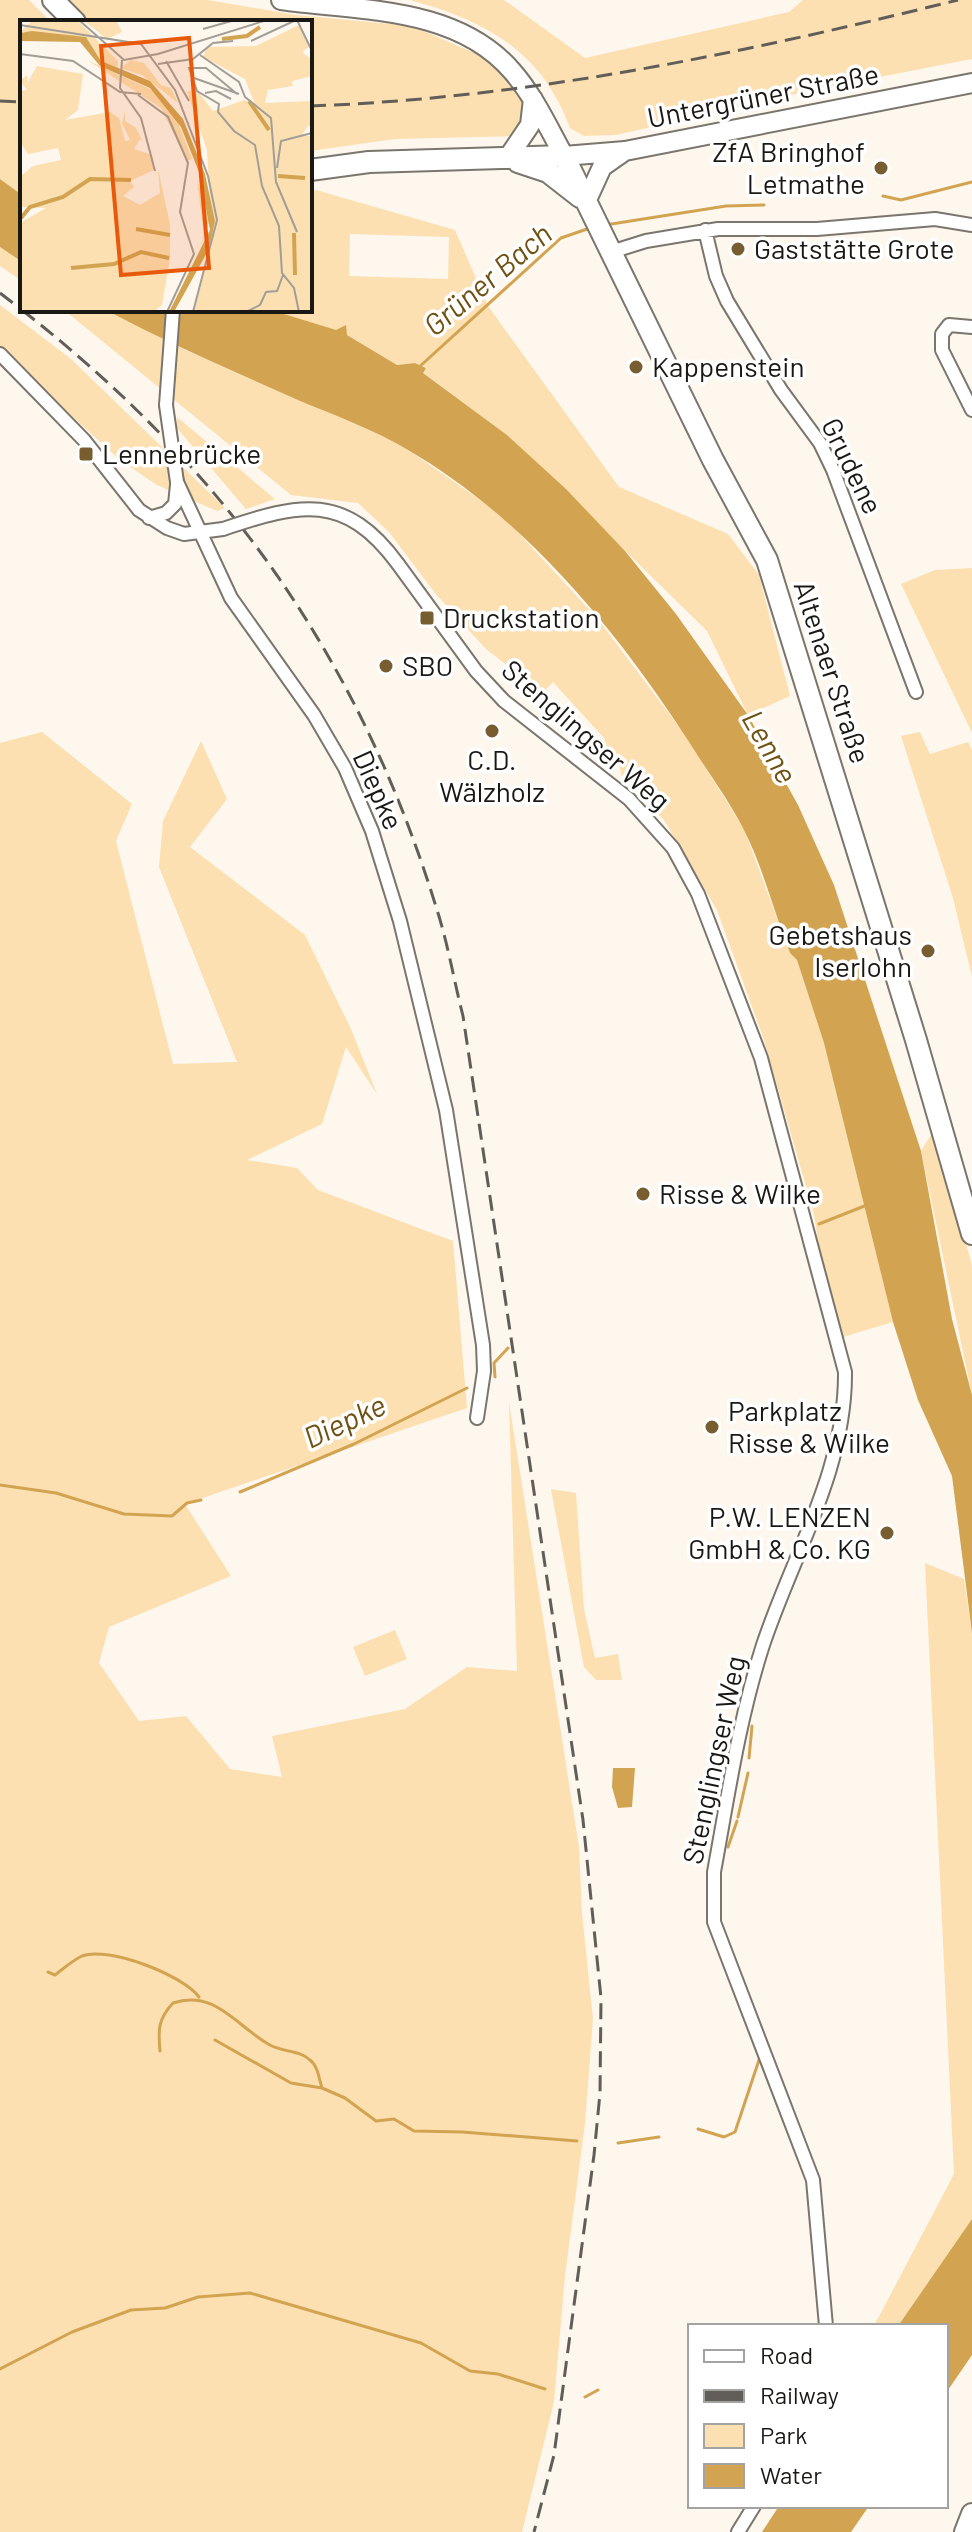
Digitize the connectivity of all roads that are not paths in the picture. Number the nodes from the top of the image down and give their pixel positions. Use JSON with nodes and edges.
{"nodes":[{"id":1,"x":53,"y":0,"type":"edge"},
{"id":2,"x":281,"y":0,"type":"edge"},
{"id":3,"x":73,"y":20,"type":"edge"},
{"id":4,"x":972,"y":83,"type":"edge"},
{"id":5,"x":533,"y":99,"type":"junction"},
{"id":6,"x":625,"y":151,"type":"junction"},
{"id":7,"x":564,"y":156,"type":"junction"},
{"id":8,"x":507,"y":159,"type":"junction"},
{"id":9,"x":312,"y":170,"type":"edge"},
{"id":10,"x":586,"y":202,"type":"junction"},
{"id":11,"x":972,"y":225,"type":"edge"},
{"id":12,"x":705,"y":230,"type":"junction"},
{"id":13,"x":604,"y":236,"type":"junction"},
{"id":14,"x":173,"y":312,"type":"edge"},
{"id":15,"x":972,"y":327,"type":"edge"},
{"id":16,"x":0,"y":354,"type":"edge"},
{"id":17,"x":972,"y":410,"type":"edge"},
{"id":18,"x":177,"y":482,"type":"junction"},
{"id":19,"x":149,"y":518,"type":"junction"},
{"id":20,"x":199,"y":534,"type":"junction"},
{"id":21,"x":916,"y":692,"type":"dead end"},
{"id":22,"x":972,"y":1234,"type":"edge"},
{"id":23,"x":477,"y":1418,"type":"dead end"},
{"id":24,"x":826,"y":2324,"type":"edge"},
{"id":25,"x":753,"y":2508,"type":"edge"},
{"id":26,"x":972,"y":2514,"type":"edge"},
{"id":27,"x":738,"y":2532,"type":"edge"},
{"id":28,"x":965,"y":2532,"type":"edge"}],
"edges":[{"from":1,"to":3,"type":"main road"},
{"from":2,"to":5,"type":"main road"},
{"from":4,"to":6,"type":"main road","name":"Untergrüner Straße"},
{"from":5,"to":7,"type":"main road"},
{"from":5,"to":8,"type":"main road"},
{"from":6,"to":7,"type":"main road","name":"Untergrüner Straße"},
{"from":6,"to":10,"type":"main road"},
{"from":7,"to":8,"type":"main road"},
{"from":7,"to":10,"type":"main road","name":"Altenaer Straße"},
{"from":8,"to":9,"type":"main road"},
{"from":8,"to":10,"type":"main road"},
{"from":10,"to":13,"type":"main road","name":"Altenaer Straße"},
{"from":11,"to":12,"type":"street"},
{"from":12,"to":13,"type":"street"},
{"from":12,"to":21,"type":"street","name":"Grudene"},
{"from":13,"to":22,"type":"main road","name":"Altenaer Straße"},
{"from":14,"to":18,"type":"street","name":"Diepke","bridge":true},
{"from":15,"to":17,"type":"street"},
{"from":16,"to":19,"type":"street"},
{"from":18,"to":19,"type":"street"},
{"from":18,"to":20,"type":"street","name":"Diepke"},
{"from":19,"to":20,"type":"street","name":"Stenglingser Weg"},
{"from":20,"to":23,"type":"street","name":"Diepke"},
{"from":20,"to":24,"type":"street","name":"Stenglingser Weg","bridge":true},
{"from":25,"to":27,"type":"street"},
{"from":26,"to":28,"type":"main road"}]}
